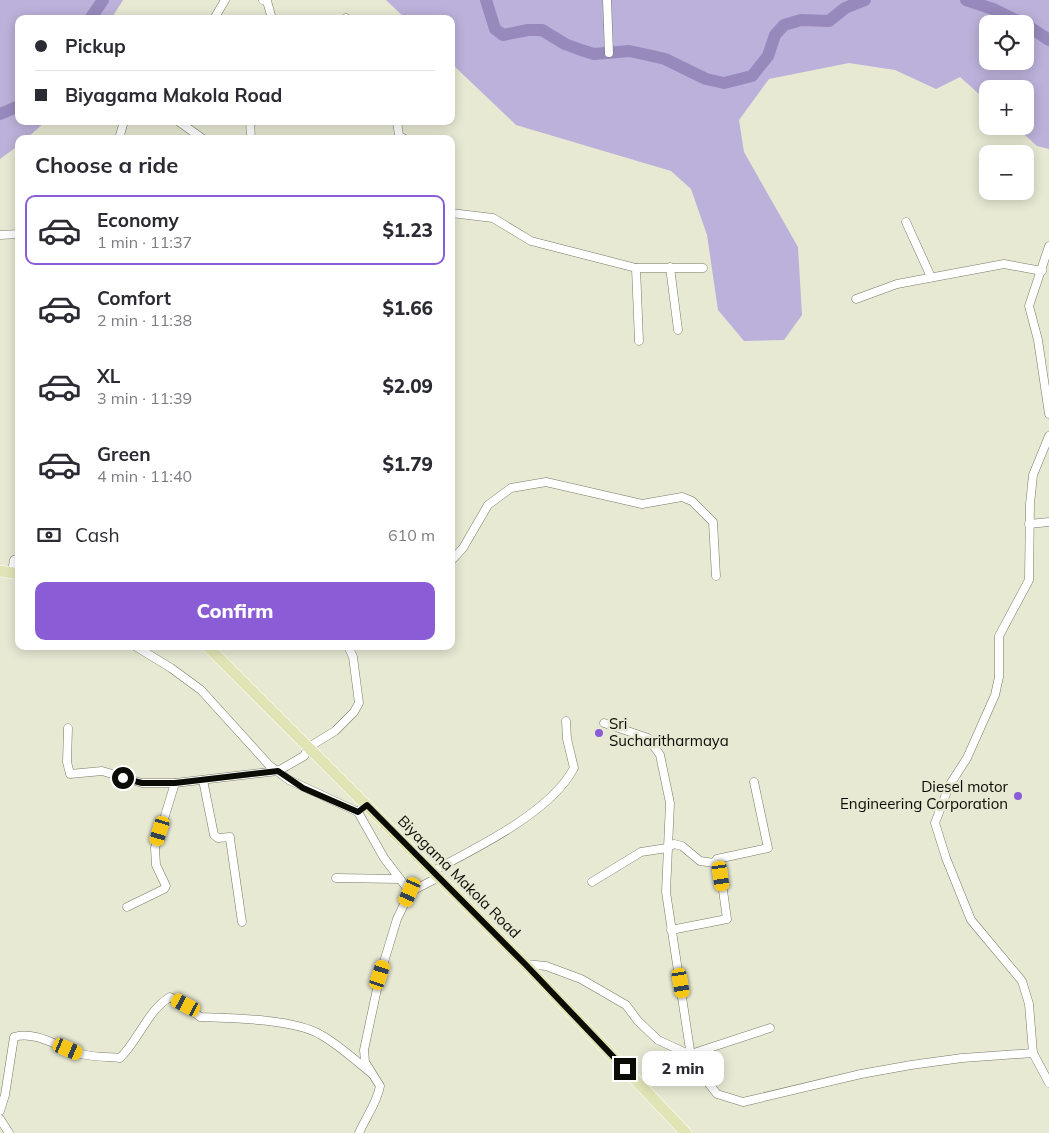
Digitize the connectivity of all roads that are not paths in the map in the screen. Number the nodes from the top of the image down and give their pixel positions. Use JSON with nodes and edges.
{"nodes":[{"id":1,"x":226,"y":0,"type":"edge"},
{"id":2,"x":263,"y":0,"type":"edge"},
{"id":3,"x":607,"y":0,"type":"edge"},
{"id":4,"x":216,"y":15,"type":"edge"},
{"id":5,"x":271,"y":15,"type":"edge"},
{"id":6,"x":609,"y":52,"type":"dead end"},
{"id":7,"x":184,"y":125,"type":"edge"},
{"id":8,"x":197,"y":135,"type":"edge"},
{"id":9,"x":455,"y":213,"type":"edge"},
{"id":10,"x":906,"y":222,"type":"dead end"},
{"id":11,"x":15,"y":234,"type":"edge"},
{"id":12,"x":0,"y":235,"type":"edge"},
{"id":13,"x":1049,"y":246,"type":"edge"},
{"id":14,"x":670,"y":267,"type":"junction"},
{"id":15,"x":636,"y":268,"type":"junction"},
{"id":16,"x":703,"y":268,"type":"dead end"},
{"id":17,"x":1042,"y":271,"type":"junction"},
{"id":18,"x":931,"y":278,"type":"junction"},
{"id":19,"x":856,"y":299,"type":"dead end"},
{"id":20,"x":678,"y":330,"type":"dead end"},
{"id":21,"x":639,"y":341,"type":"dead end"},
{"id":22,"x":1049,"y":414,"type":"edge"},
{"id":23,"x":1049,"y":436,"type":"edge"},
{"id":24,"x":1049,"y":522,"type":"edge"},
{"id":25,"x":1029,"y":524,"type":"junction"},
{"id":26,"x":455,"y":557,"type":"edge"},
{"id":27,"x":0,"y":571,"type":"edge"},
{"id":28,"x":15,"y":573,"type":"edge"},
{"id":29,"x":716,"y":576,"type":"dead end"},
{"id":30,"x":142,"y":650,"type":"edge"},
{"id":31,"x":211,"y":650,"type":"edge"},
{"id":32,"x":350,"y":650,"type":"edge"},
{"id":33,"x":566,"y":721,"type":"dead end"},
{"id":34,"x":604,"y":723,"type":"dead end"},
{"id":35,"x":68,"y":728,"type":"dead end"},
{"id":36,"x":309,"y":747,"type":"junction"},
{"id":37,"x":278,"y":771,"type":"junction"},
{"id":38,"x":203,"y":780,"type":"junction"},
{"id":39,"x":754,"y":782,"type":"dead end"},
{"id":40,"x":175,"y":783,"type":"junction"},
{"id":41,"x":362,"y":808,"type":"junction"},
{"id":42,"x":667,"y":848,"type":"junction"},
{"id":43,"x":714,"y":863,"type":"junction"},
{"id":44,"x":434,"y":875,"type":"junction"},
{"id":45,"x":336,"y":878,"type":"dead end"},
{"id":46,"x":400,"y":879,"type":"junction"},
{"id":47,"x":592,"y":882,"type":"dead end"},
{"id":48,"x":410,"y":892,"type":"junction"},
{"id":49,"x":127,"y":907,"type":"dead end"},
{"id":50,"x":242,"y":922,"type":"dead end"},
{"id":51,"x":671,"y":930,"type":"junction"},
{"id":52,"x":525,"y":964,"type":"junction"},
{"id":53,"x":770,"y":1028,"type":"dead end"},
{"id":54,"x":1033,"y":1053,"type":"junction"},
{"id":55,"x":692,"y":1058,"type":"junction"},
{"id":56,"x":371,"y":1073,"type":"junction"},
{"id":57,"x":1049,"y":1083,"type":"edge"},
{"id":58,"x":0,"y":1111,"type":"edge"},
{"id":59,"x":0,"y":1119,"type":"edge"},
{"id":60,"x":9,"y":1133,"type":"edge"},
{"id":61,"x":359,"y":1133,"type":"edge"},
{"id":62,"x":686,"y":1133,"type":"edge"}],
"edges":[{"from":1,"to":4,"type":"street"},
{"from":2,"to":5,"type":"street"},
{"from":3,"to":6,"type":"street"},
{"from":7,"to":8,"type":"street"},
{"from":9,"to":15,"type":"street"},
{"from":10,"to":18,"type":"street"},
{"from":11,"to":12,"type":"street"},
{"from":13,"to":17,"type":"street"},
{"from":14,"to":15,"type":"street"},
{"from":14,"to":16,"type":"street"},
{"from":14,"to":20,"type":"street"},
{"from":15,"to":21,"type":"street"},
{"from":17,"to":18,"type":"street"},
{"from":17,"to":22,"type":"street"},
{"from":18,"to":19,"type":"street"},
{"from":23,"to":25,"type":"street"},
{"from":24,"to":25,"type":"street"},
{"from":25,"to":54,"type":"street"},
{"from":26,"to":29,"type":"street"},
{"from":27,"to":28,"type":"main road"},
{"from":30,"to":37,"type":"street"},
{"from":31,"to":36,"type":"main road","name":"Biyagama Makola Road"},
{"from":32,"to":36,"type":"street"},
{"from":33,"to":44,"type":"street"},
{"from":34,"to":42,"type":"street"},
{"from":35,"to":40,"type":"street"},
{"from":36,"to":37,"type":"street"},
{"from":36,"to":41,"type":"main road","name":"Biyagama Makola Road"},
{"from":37,"to":38,"type":"street"},
{"from":37,"to":41,"type":"street"},
{"from":38,"to":40,"type":"street"},
{"from":38,"to":50,"type":"street"},
{"from":39,"to":43,"type":"street"},
{"from":40,"to":49,"type":"street"},
{"from":41,"to":44,"type":"main road","name":"Biyagama Makola Road"},
{"from":41,"to":46,"type":"street"},
{"from":42,"to":43,"type":"street"},
{"from":42,"to":47,"type":"street"},
{"from":42,"to":51,"type":"street"},
{"from":43,"to":51,"type":"street"},
{"from":44,"to":48,"type":"street"},
{"from":44,"to":52,"type":"main road","name":"Biyagama Makola Road"},
{"from":45,"to":46,"type":"street"},
{"from":46,"to":48,"type":"street"},
{"from":48,"to":56,"type":"street"},
{"from":51,"to":55,"type":"street"},
{"from":52,"to":55,"type":"street"},
{"from":52,"to":62,"type":"main road","name":"Biyagama Makola Road"},
{"from":53,"to":55,"type":"street"},
{"from":54,"to":55,"type":"street"},
{"from":54,"to":57,"type":"street"},
{"from":56,"to":58,"type":"street"},
{"from":56,"to":61,"type":"street"},
{"from":59,"to":60,"type":"street"}]}
